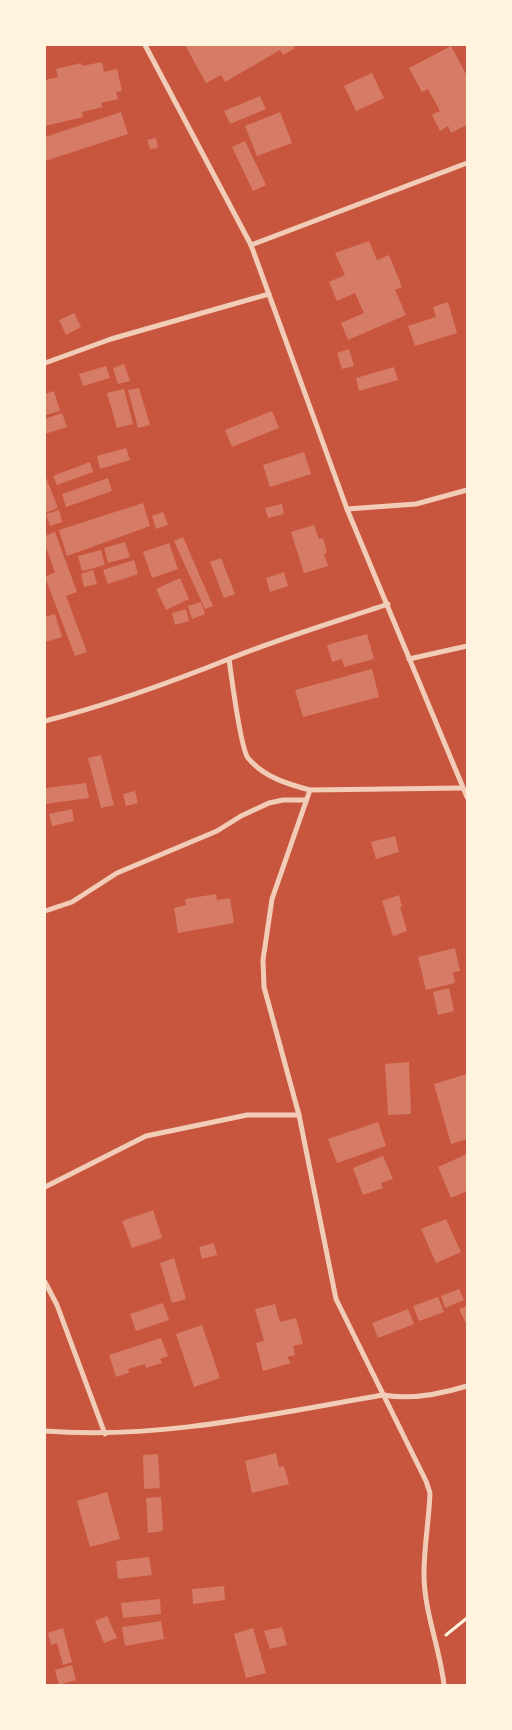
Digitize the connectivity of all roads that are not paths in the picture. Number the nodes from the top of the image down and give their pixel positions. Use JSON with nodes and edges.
{"nodes":[{"id":1,"x":145,"y":45,"type":"edge"},
{"id":2,"x":467,"y":162,"type":"edge"},
{"id":3,"x":250,"y":245,"type":"junction"},
{"id":4,"x":269,"y":294,"type":"junction"},
{"id":5,"x":45,"y":363,"type":"edge"},
{"id":6,"x":467,"y":490,"type":"edge"},
{"id":7,"x":348,"y":509,"type":"junction"},
{"id":8,"x":388,"y":604,"type":"junction"},
{"id":9,"x":467,"y":646,"type":"edge"},
{"id":10,"x":230,"y":658,"type":"junction"},
{"id":11,"x":409,"y":659,"type":"junction"},
{"id":12,"x":45,"y":722,"type":"edge"},
{"id":13,"x":462,"y":788,"type":"junction"},
{"id":14,"x":310,"y":790,"type":"junction"},
{"id":15,"x":467,"y":798,"type":"edge"},
{"id":16,"x":306,"y":800,"type":"junction"},
{"id":17,"x":45,"y":911,"type":"edge"},
{"id":18,"x":299,"y":1115,"type":"junction"},
{"id":19,"x":45,"y":1187,"type":"edge"},
{"id":20,"x":45,"y":1282,"type":"edge"},
{"id":21,"x":467,"y":1386,"type":"edge"},
{"id":22,"x":383,"y":1395,"type":"junction"},
{"id":23,"x":45,"y":1431,"type":"edge"},
{"id":24,"x":105,"y":1434,"type":"junction"},
{"id":25,"x":444,"y":1685,"type":"edge"}],
"edges":[{"from":1,"to":3,"type":"street"},
{"from":2,"to":3,"type":"street"},
{"from":3,"to":4,"type":"street"},
{"from":4,"to":5,"type":"street"},
{"from":4,"to":7,"type":"street"},
{"from":6,"to":7,"type":"street"},
{"from":7,"to":8,"type":"street"},
{"from":8,"to":10,"type":"street"},
{"from":8,"to":11,"type":"street"},
{"from":9,"to":11,"type":"street"},
{"from":10,"to":12,"type":"street"},
{"from":10,"to":14,"type":"street"},
{"from":11,"to":13,"type":"street"},
{"from":13,"to":14,"type":"street"},
{"from":13,"to":15,"type":"street"},
{"from":14,"to":16,"type":"street"},
{"from":16,"to":17,"type":"street"},
{"from":16,"to":18,"type":"street"},
{"from":18,"to":19,"type":"street"},
{"from":18,"to":22,"type":"street"},
{"from":20,"to":24,"type":"street"},
{"from":21,"to":22,"type":"street"},
{"from":22,"to":24,"type":"street"},
{"from":22,"to":25,"type":"street"},
{"from":23,"to":24,"type":"street"}]}
